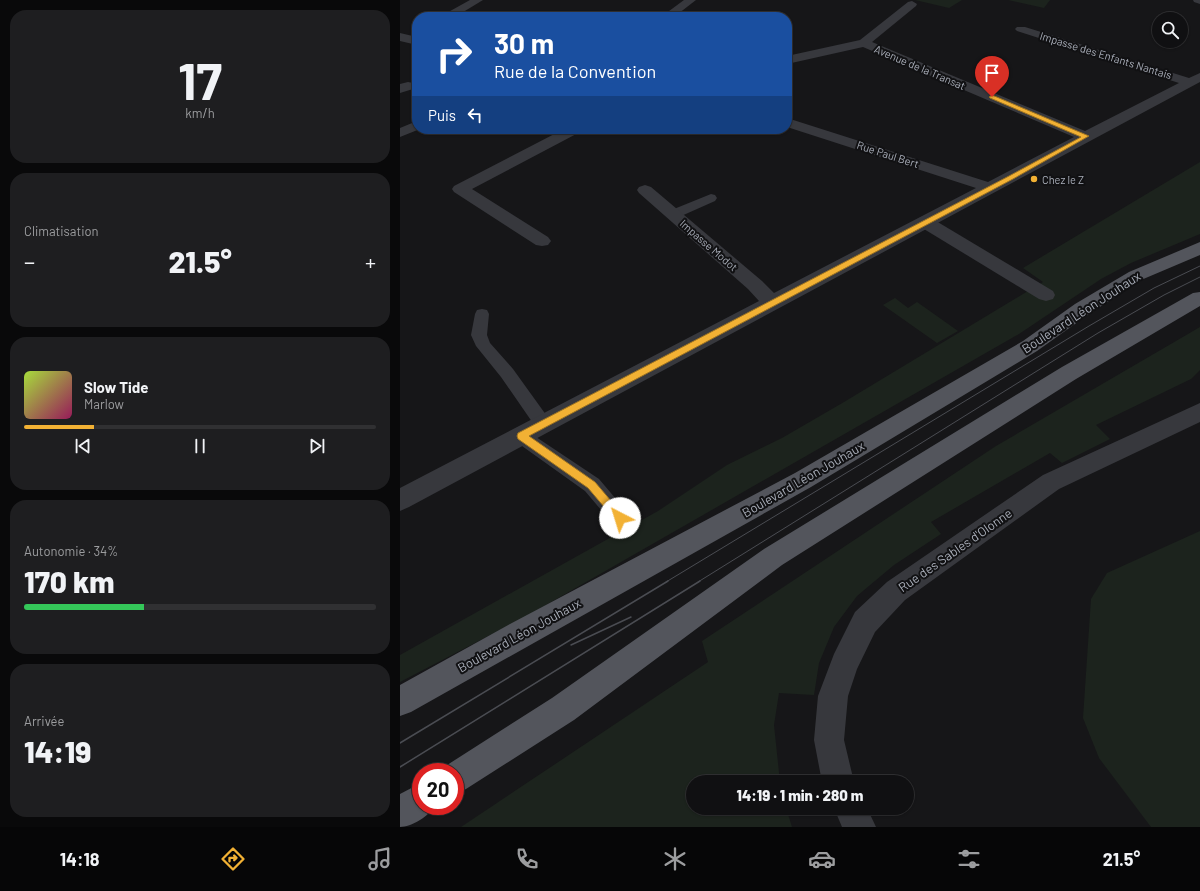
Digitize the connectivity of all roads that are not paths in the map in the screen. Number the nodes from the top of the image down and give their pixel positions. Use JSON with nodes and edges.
{"nodes":[{"id":1,"x":478,"y":0,"type":"edge"},
{"id":2,"x":691,"y":0,"type":"edge"},
{"id":3,"x":912,"y":4,"type":"dead end"},
{"id":4,"x":456,"y":12,"type":"edge"},
{"id":5,"x":674,"y":12,"type":"edge"},
{"id":6,"x":1021,"y":29,"type":"dead end"},
{"id":7,"x":864,"y":44,"type":"junction"},
{"id":8,"x":792,"y":59,"type":"edge"},
{"id":9,"x":1195,"y":79,"type":"edge"},
{"id":10,"x":792,"y":124,"type":"edge"},
{"id":11,"x":412,"y":127,"type":"edge"},
{"id":12,"x":400,"y":133,"type":"edge"},
{"id":13,"x":565,"y":134,"type":"edge"},
{"id":14,"x":1086,"y":136,"type":"junction"},
{"id":15,"x":989,"y":189,"type":"junction"},
{"id":16,"x":645,"y":190,"type":"dead end"},
{"id":17,"x":711,"y":198,"type":"dead end"},
{"id":18,"x":674,"y":214,"type":"junction"},
{"id":19,"x":925,"y":222,"type":"junction"},
{"id":20,"x":542,"y":241,"type":"dead end"},
{"id":21,"x":1200,"y":248,"type":"edge"},
{"id":22,"x":1046,"y":295,"type":"dead end"},
{"id":23,"x":1200,"y":298,"type":"edge"},
{"id":24,"x":772,"y":303,"type":"junction"},
{"id":25,"x":482,"y":314,"type":"dead end"},
{"id":26,"x":1200,"y":412,"type":"edge"},
{"id":27,"x":543,"y":424,"type":"junction"},
{"id":28,"x":521,"y":436,"type":"junction"},
{"id":29,"x":400,"y":500,"type":"edge"},
{"id":30,"x":620,"y":518,"type":"dead end"},
{"id":31,"x":400,"y":701,"type":"edge"},
{"id":32,"x":464,"y":772,"type":"edge"},
{"id":33,"x":836,"y":775,"type":"edge"},
{"id":34,"x":412,"y":805,"type":"edge"},
{"id":35,"x":400,"y":813,"type":"edge"},
{"id":36,"x":853,"y":815,"type":"edge"},
{"id":37,"x":859,"y":827,"type":"edge"}],
"edges":[{"from":1,"to":4,"type":"street"},
{"from":2,"to":5,"type":"street"},
{"from":3,"to":7,"type":"street"},
{"from":6,"to":9,"type":"street","name":"Impasse des Enfants Nantais"},
{"from":7,"to":8,"type":"street"},
{"from":7,"to":14,"type":"street","name":"Avenue de la Transat"},
{"from":9,"to":14,"type":"street"},
{"from":10,"to":15,"type":"street","name":"Rue Paul Bert"},
{"from":11,"to":12,"type":"street"},
{"from":13,"to":20,"type":"street"},
{"from":14,"to":15,"type":"street"},
{"from":15,"to":19,"type":"street"},
{"from":16,"to":18,"type":"street","name":"Impasse Modot"},
{"from":17,"to":18,"type":"lane"},
{"from":18,"to":24,"type":"street","name":"Impasse Modot"},
{"from":19,"to":22,"type":"street"},
{"from":19,"to":24,"type":"street"},
{"from":21,"to":31,"type":"main road","name":"Boulevard Léon Jouhaux"},
{"from":23,"to":32,"type":"main road"},
{"from":24,"to":27,"type":"street"},
{"from":25,"to":27,"type":"lane"},
{"from":26,"to":33,"type":"street","name":"Rue des Sables d'Olonne"},
{"from":27,"to":28,"type":"street"},
{"from":28,"to":29,"type":"street"},
{"from":28,"to":30,"type":"lane"},
{"from":34,"to":35,"type":"main road"},
{"from":36,"to":37,"type":"street"}]}
